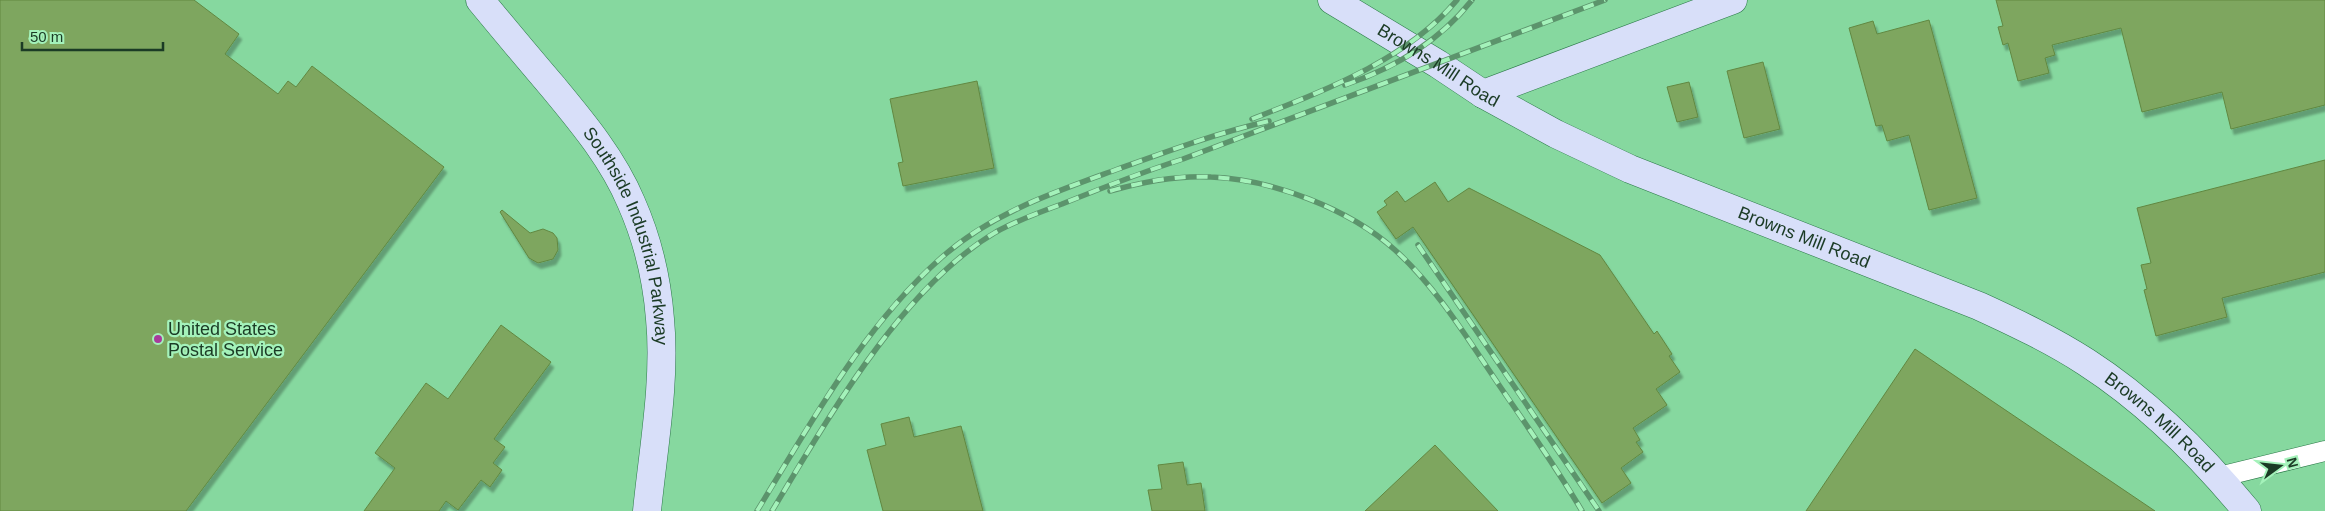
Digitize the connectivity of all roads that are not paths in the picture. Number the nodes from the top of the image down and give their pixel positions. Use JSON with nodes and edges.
{"nodes":[{"id":1,"x":480,"y":0,"type":"edge"},
{"id":2,"x":1332,"y":0,"type":"edge"},
{"id":3,"x":1733,"y":0,"type":"edge"},
{"id":4,"x":1483,"y":94,"type":"junction"},
{"id":5,"x":2325,"y":451,"type":"edge"},
{"id":6,"x":2219,"y":477,"type":"junction"},
{"id":7,"x":647,"y":511,"type":"edge"},
{"id":8,"x":2247,"y":511,"type":"edge"}],
"edges":[{"from":1,"to":7,"type":"street","name":"Southside Industrial Parkway"},
{"from":2,"to":4,"type":"street","name":"Browns Mill Road"},
{"from":3,"to":4,"type":"street"},
{"from":4,"to":6,"type":"street","name":"Browns Mill Road"},
{"from":5,"to":6,"type":"street"},
{"from":6,"to":8,"type":"street","name":"Browns Mill Road"}]}
